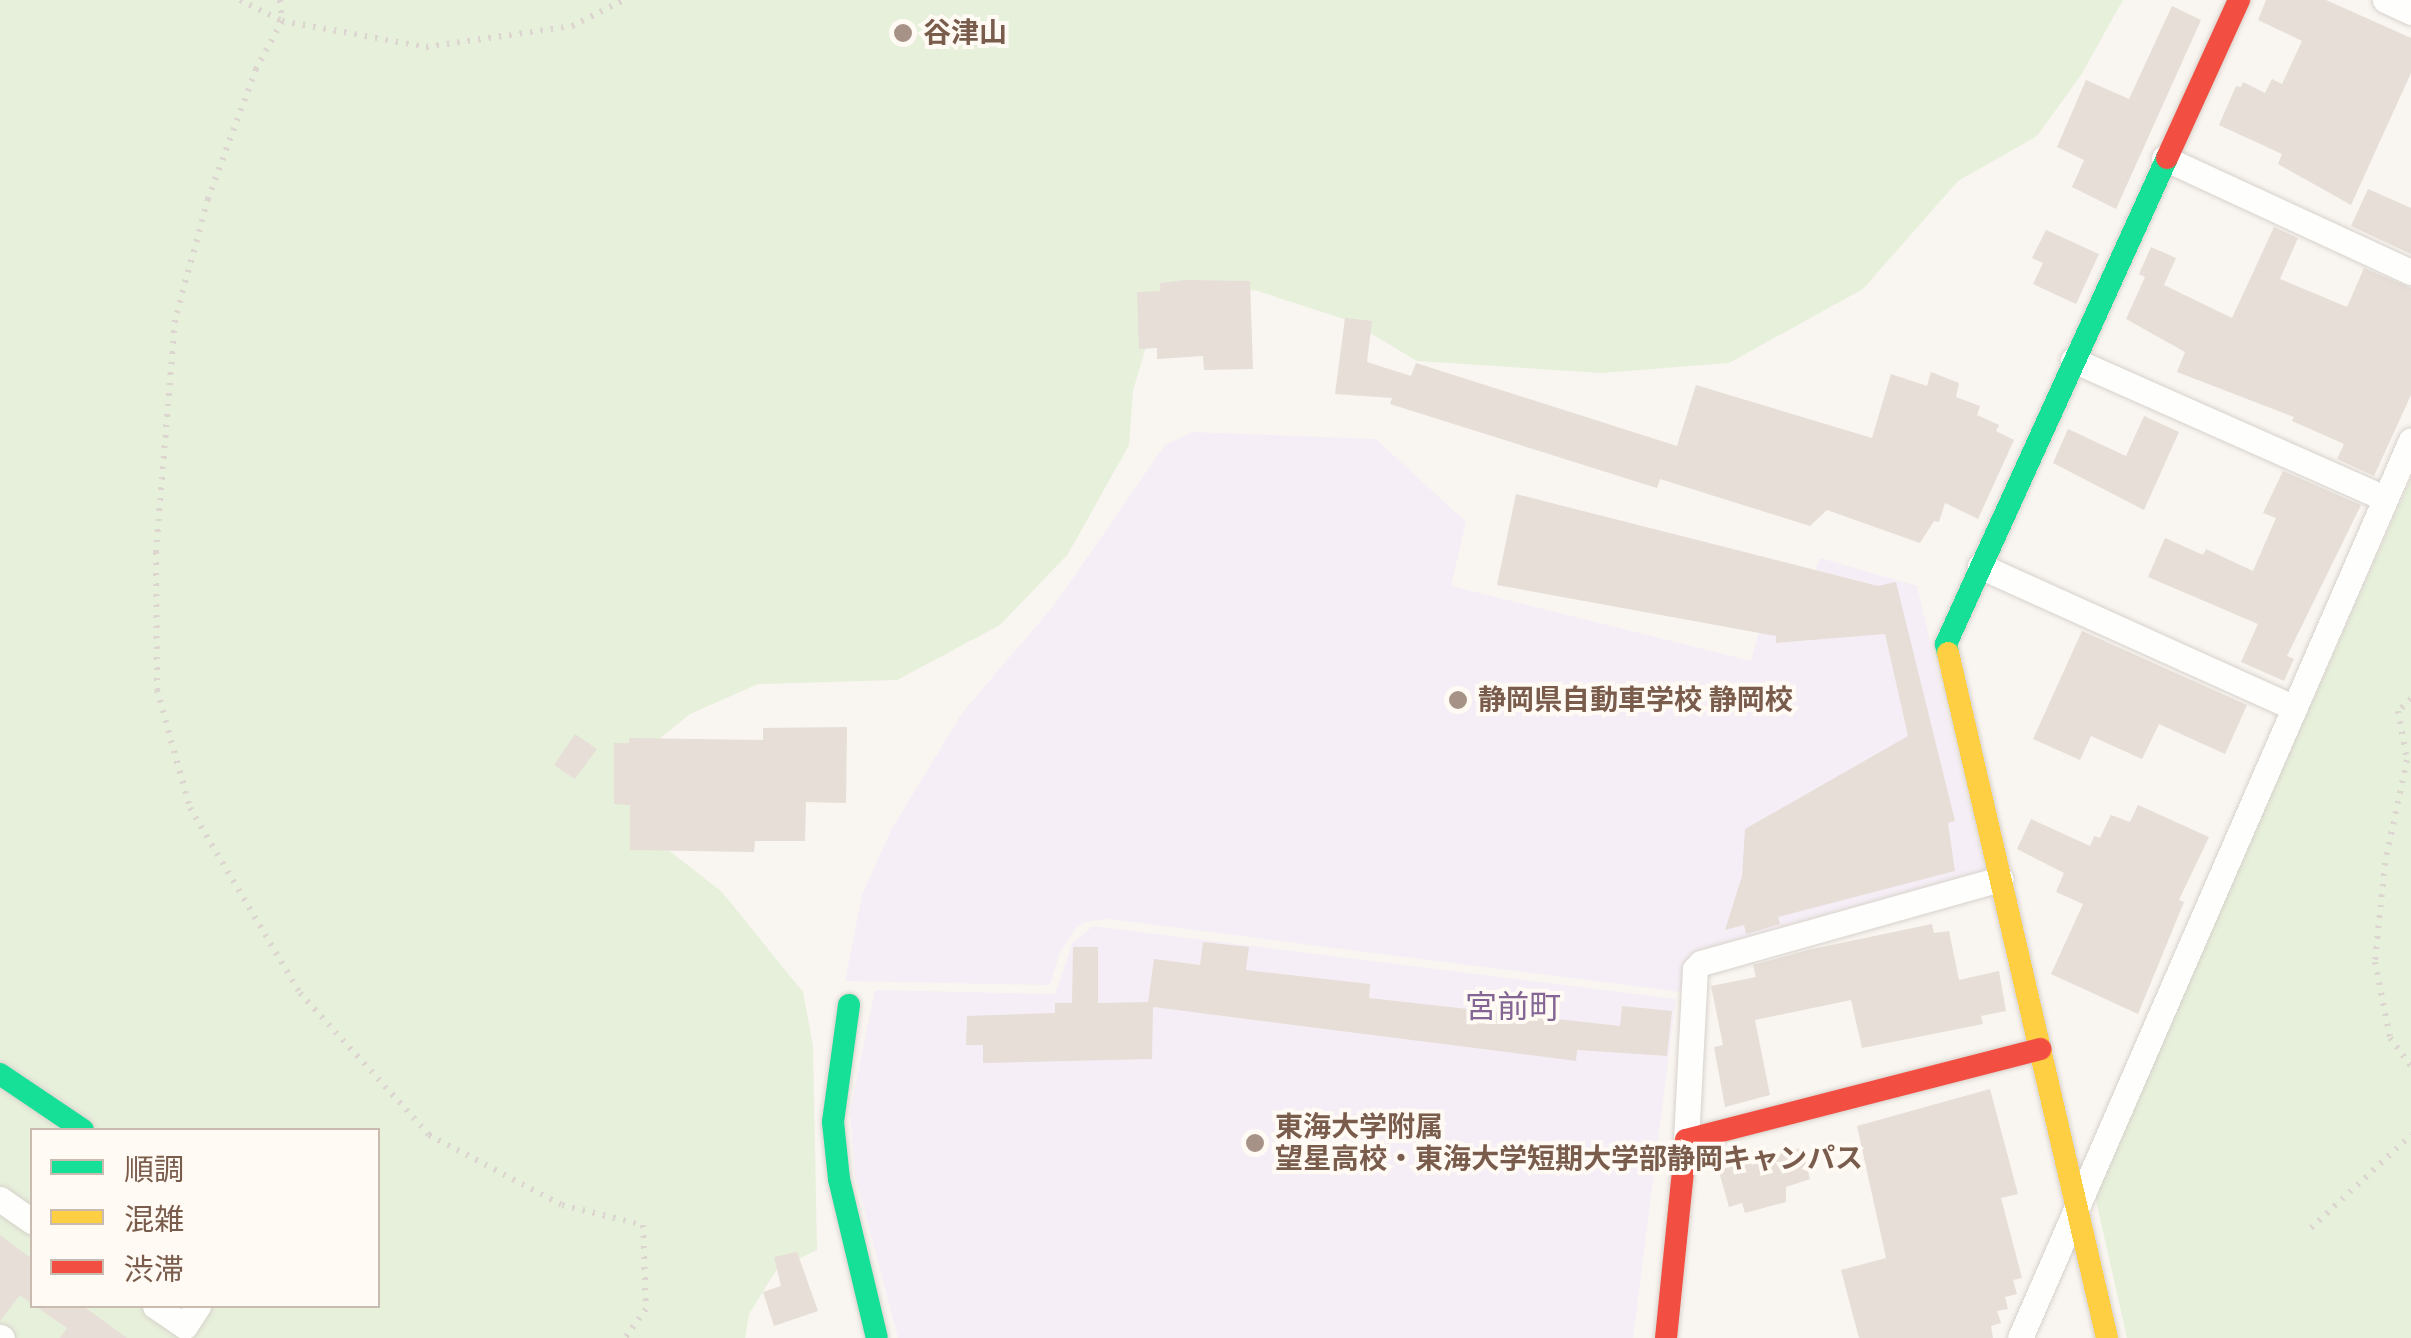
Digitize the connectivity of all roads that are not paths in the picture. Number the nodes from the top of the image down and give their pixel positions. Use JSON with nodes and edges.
{"nodes":[{"id":1,"x":2239,"y":0,"type":"edge"},
{"id":2,"x":2385,"y":0,"type":"edge"},
{"id":3,"x":2411,"y":12,"type":"edge"},
{"id":4,"x":2164,"y":158,"type":"junction"},
{"id":5,"x":2411,"y":272,"type":"edge"},
{"id":6,"x":2073,"y":360,"type":"junction"},
{"id":7,"x":2411,"y":440,"type":"edge"},
{"id":8,"x":2385,"y":498,"type":"junction"},
{"id":9,"x":1980,"y":566,"type":"junction"},
{"id":10,"x":2294,"y":708,"type":"junction"},
{"id":11,"x":2000,"y":880,"type":"junction"},
{"id":12,"x":849,"y":1005,"type":"dead end"},
{"id":13,"x":2040,"y":1049,"type":"junction"},
{"id":14,"x":2,"y":1080,"type":"edge"},
{"id":15,"x":80,"y":1128,"type":"edge"},
{"id":16,"x":1686,"y":1140,"type":"junction"},
{"id":17,"x":0,"y":1199,"type":"edge"},
{"id":18,"x":2076,"y":1207,"type":"junction"},
{"id":19,"x":30,"y":1220,"type":"edge"},
{"id":20,"x":158,"y":1308,"type":"edge"},
{"id":21,"x":197,"y":1308,"type":"edge"},
{"id":22,"x":877,"y":1338,"type":"edge"},
{"id":23,"x":1666,"y":1338,"type":"edge"},
{"id":24,"x":2020,"y":1338,"type":"edge"},
{"id":25,"x":2107,"y":1338,"type":"edge"}],
"edges":[{"from":1,"to":4,"type":"street"},
{"from":2,"to":3,"type":"street"},
{"from":4,"to":5,"type":"street"},
{"from":4,"to":6,"type":"street"},
{"from":6,"to":8,"type":"street"},
{"from":6,"to":9,"type":"street"},
{"from":7,"to":8,"type":"street"},
{"from":8,"to":10,"type":"street"},
{"from":9,"to":10,"type":"street"},
{"from":9,"to":11,"type":"street"},
{"from":10,"to":18,"type":"street"},
{"from":11,"to":13,"type":"street"},
{"from":11,"to":16,"type":"street"},
{"from":12,"to":22,"type":"street"},
{"from":13,"to":16,"type":"street"},
{"from":13,"to":18,"type":"street"},
{"from":14,"to":15,"type":"street"},
{"from":16,"to":23,"type":"street"},
{"from":17,"to":19,"type":"street"},
{"from":18,"to":24,"type":"street"},
{"from":18,"to":25,"type":"street"},
{"from":20,"to":21,"type":"street"}]}
